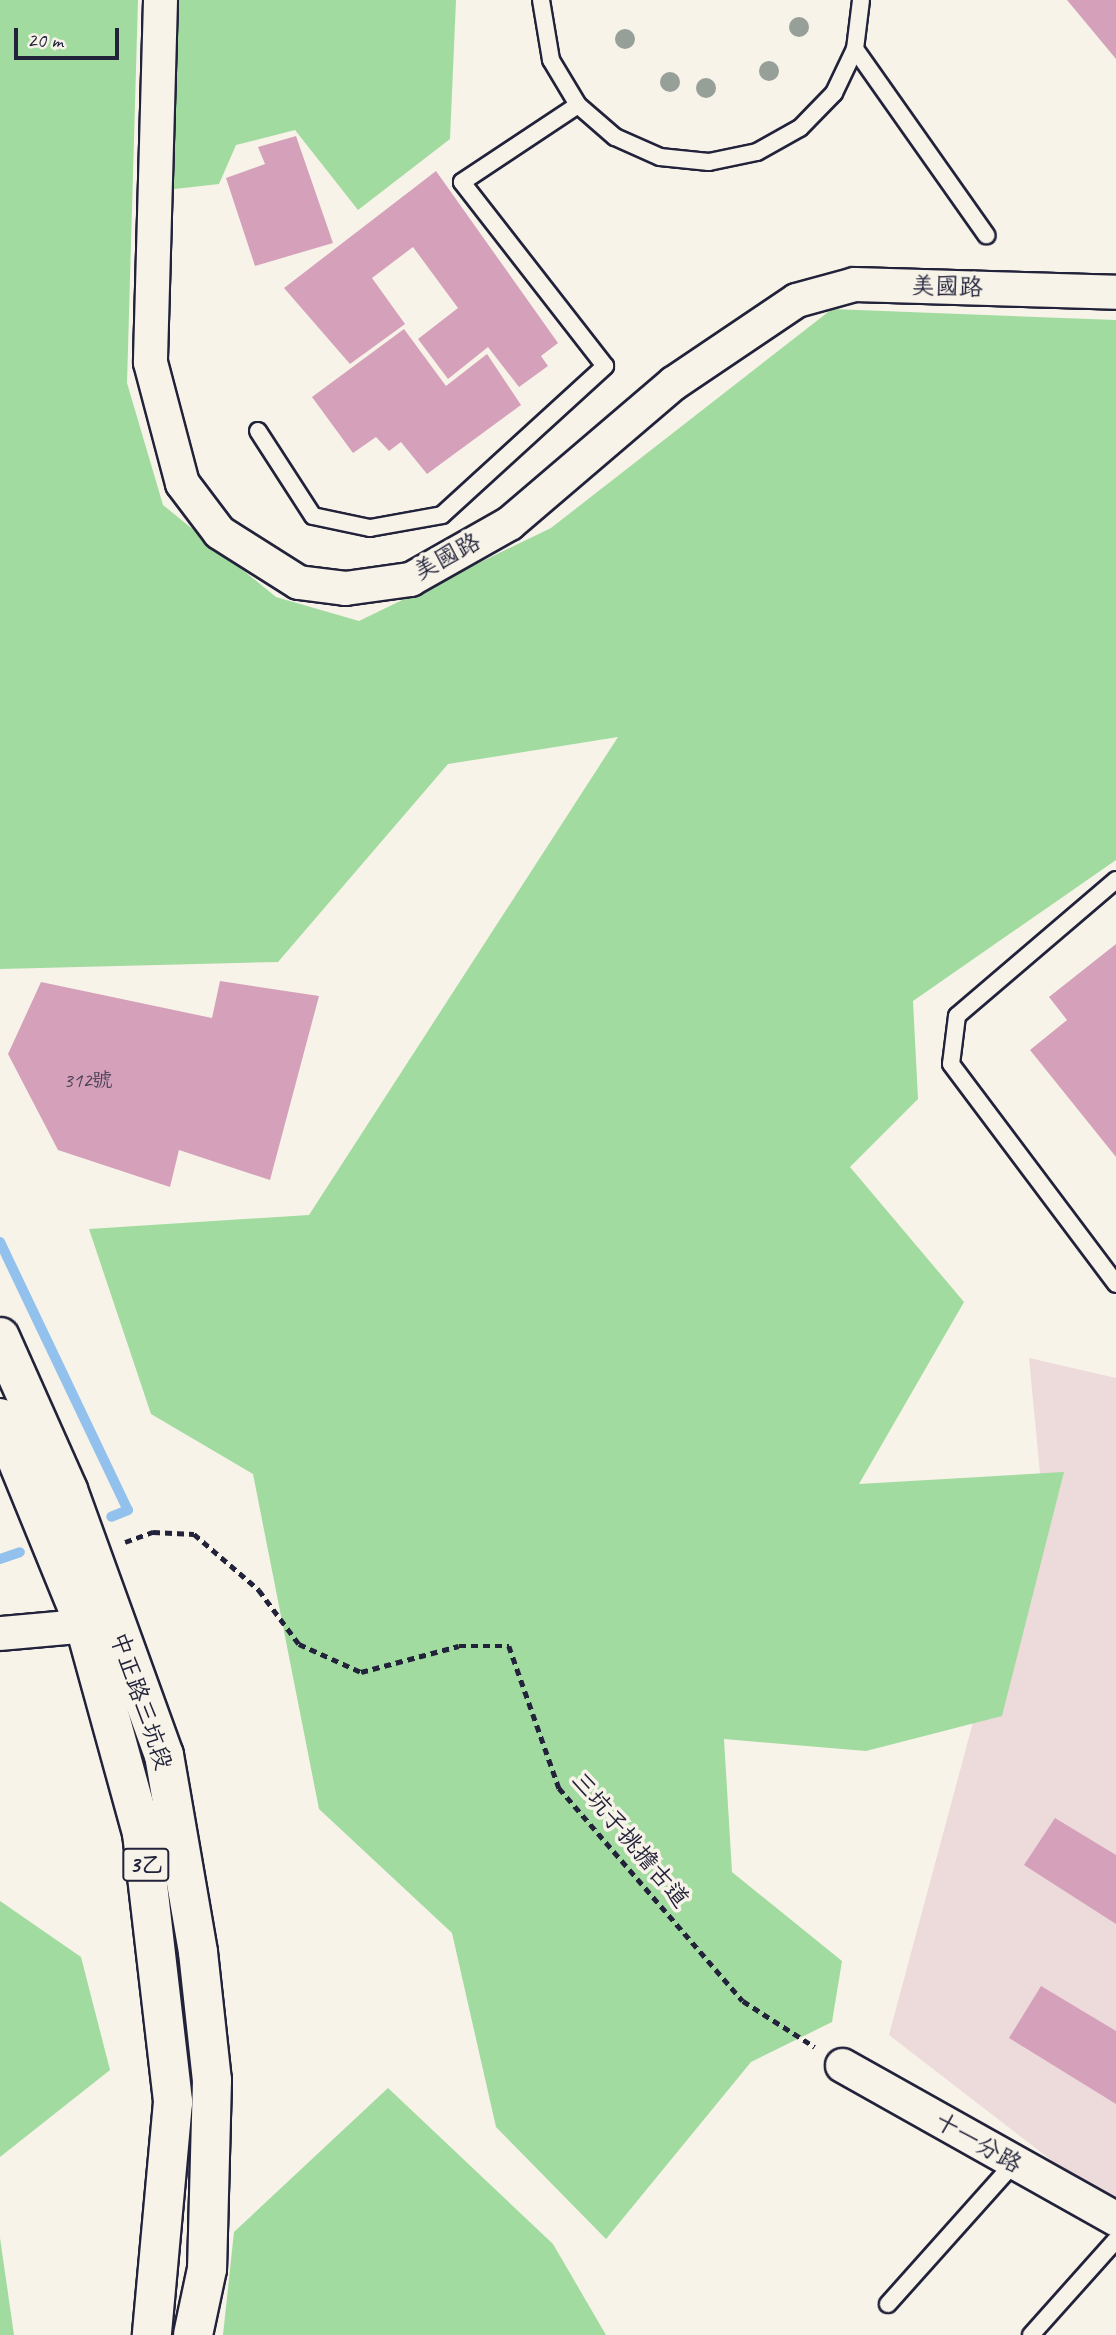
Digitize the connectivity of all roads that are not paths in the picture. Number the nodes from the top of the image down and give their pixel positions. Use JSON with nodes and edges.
{"nodes":[{"id":1,"x":160,"y":0,"type":"edge"},
{"id":2,"x":541,"y":0,"type":"edge"},
{"id":3,"x":860,"y":0,"type":"edge"},
{"id":4,"x":855,"y":49,"type":"junction"},
{"id":5,"x":578,"y":105,"type":"junction"},
{"id":6,"x":986,"y":235,"type":"dead end"},
{"id":7,"x":1116,"y":292,"type":"edge"},
{"id":8,"x":258,"y":431,"type":"dead end"},
{"id":9,"x":1116,"y":880,"type":"edge"},
{"id":10,"x":1116,"y":1284,"type":"edge"},
{"id":11,"x":0,"y":1336,"type":"edge"},
{"id":12,"x":0,"y":1418,"type":"edge"},
{"id":13,"x":99,"y":1625,"type":"junction"},
{"id":14,"x":0,"y":1633,"type":"edge"},
{"id":15,"x":842,"y":2065,"type":"road end"},
{"id":16,"x":1013,"y":2164,"type":"junction"},
{"id":17,"x":1116,"y":2219,"type":"edge"},
{"id":18,"x":1116,"y":2240,"type":"edge"},
{"id":19,"x":888,"y":2304,"type":"dead end"},
{"id":20,"x":152,"y":2335,"type":"edge"},
{"id":21,"x":193,"y":2335,"type":"edge"},
{"id":22,"x":1031,"y":2335,"type":"edge"}],
"edges":[{"from":1,"to":7,"type":"street","name":"美國路"},
{"from":2,"to":5,"type":"lane"},
{"from":3,"to":4,"type":"lane"},
{"from":4,"to":5,"type":"lane"},
{"from":4,"to":6,"type":"lane"},
{"from":5,"to":8,"type":"lane"},
{"from":9,"to":10,"type":"lane"},
{"from":11,"to":13,"type":"main road","name":"中正路三坑段","number":"3乙"},
{"from":12,"to":13,"type":"main road","name":"中正路三坑段","number":"3乙"},
{"from":13,"to":14,"type":"street"},
{"from":13,"to":20,"type":"main road","name":"中正路三坑段","number":"3乙"},
{"from":13,"to":21,"type":"main road","name":"中正路三坑段","number":"3乙"},
{"from":15,"to":16,"type":"street","name":"十一分路"},
{"from":16,"to":17,"type":"street","name":"十一分路"},
{"from":16,"to":19,"type":"lane"},
{"from":18,"to":22,"type":"lane"}]}
